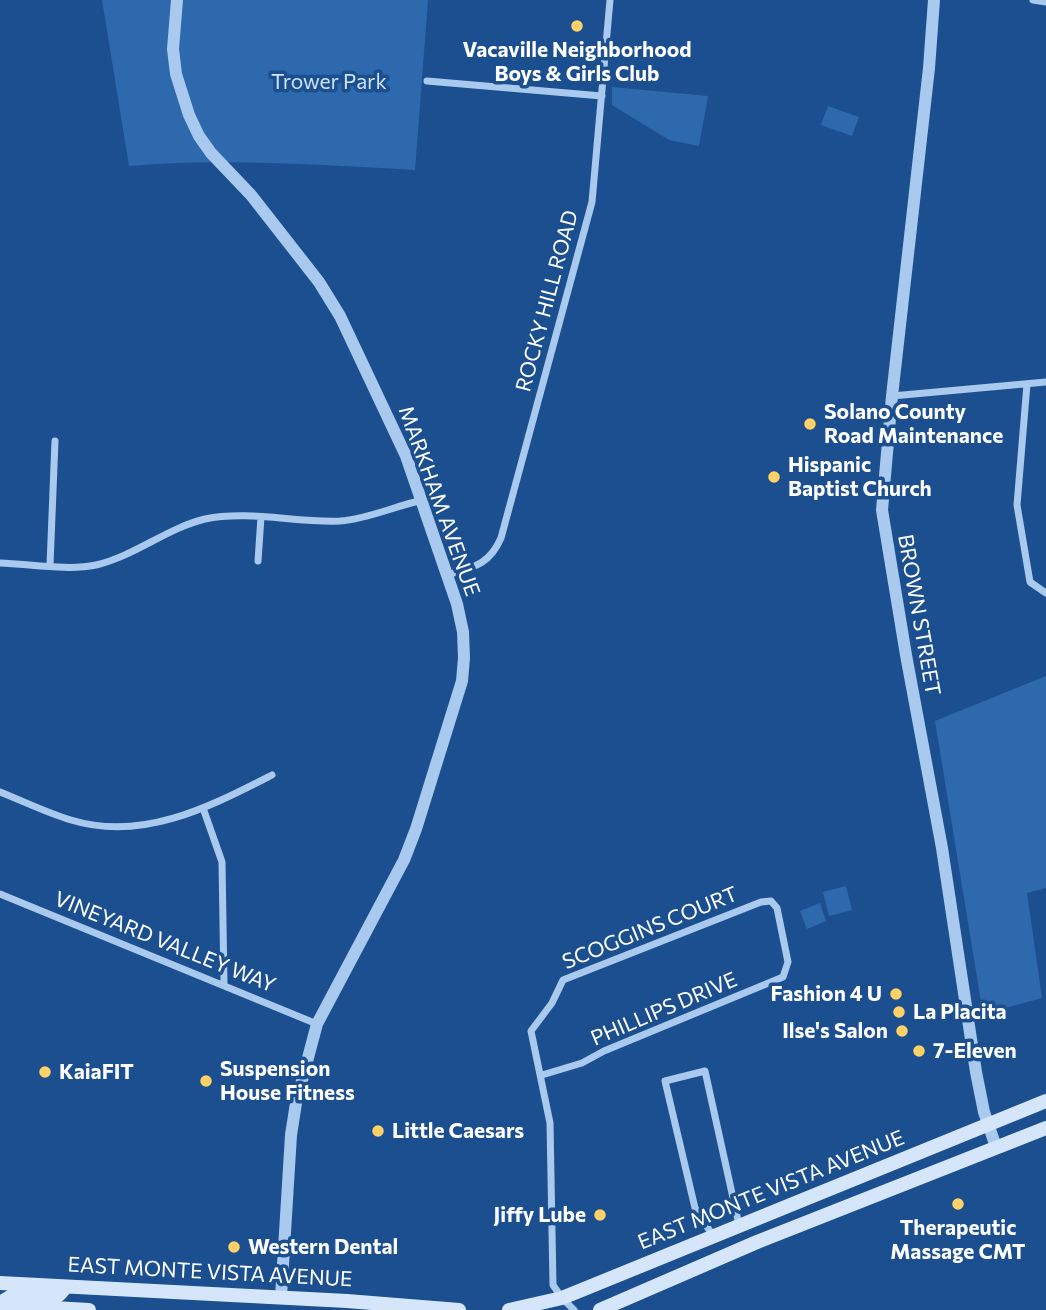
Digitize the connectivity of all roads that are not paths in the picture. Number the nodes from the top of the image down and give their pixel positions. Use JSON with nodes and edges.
{"nodes":[{"id":1,"x":177,"y":0,"type":"edge"},
{"id":2,"x":610,"y":0,"type":"edge"},
{"id":3,"x":934,"y":0,"type":"edge"},
{"id":4,"x":1033,"y":0,"type":"edge"},
{"id":5,"x":1046,"y":2,"type":"edge"},
{"id":6,"x":428,"y":81,"type":"dead end"},
{"id":7,"x":601,"y":96,"type":"junction"},
{"id":8,"x":1046,"y":382,"type":"edge"},
{"id":9,"x":1027,"y":384,"type":"junction"},
{"id":10,"x":892,"y":396,"type":"junction"},
{"id":11,"x":55,"y":441,"type":"dead end"},
{"id":12,"x":423,"y":500,"type":"junction"},
{"id":13,"x":261,"y":517,"type":"junction"},
{"id":14,"x":258,"y":561,"type":"dead end"},
{"id":15,"x":0,"y":563,"type":"edge"},
{"id":16,"x":50,"y":565,"type":"junction"},
{"id":17,"x":447,"y":575,"type":"junction"},
{"id":18,"x":1046,"y":593,"type":"edge"},
{"id":19,"x":272,"y":775,"type":"dead end"},
{"id":20,"x":0,"y":792,"type":"edge"},
{"id":21,"x":203,"y":808,"type":"junction"},
{"id":22,"x":0,"y":894,"type":"edge"},
{"id":23,"x":788,"y":962,"type":"joint"},
{"id":24,"x":224,"y":984,"type":"junction"},
{"id":25,"x":317,"y":1024,"type":"junction"},
{"id":26,"x":541,"y":1075,"type":"junction"},
{"id":27,"x":1046,"y":1101,"type":"edge"},
{"id":28,"x":988,"y":1124,"type":"junction"},
{"id":29,"x":1046,"y":1128,"type":"edge"},
{"id":30,"x":996,"y":1147,"type":"junction"},
{"id":31,"x":739,"y":1226,"type":"junction"},
{"id":32,"x":714,"y":1236,"type":"junction"},
{"id":33,"x":0,"y":1283,"type":"edge"},
{"id":34,"x":68,"y":1285,"type":"junction"},
{"id":35,"x":562,"y":1298,"type":"junction"},
{"id":36,"x":0,"y":1304,"type":"edge"},
{"id":37,"x":281,"y":1304,"type":"edge"},
{"id":38,"x":69,"y":1310,"type":"edge"},
{"id":39,"x":89,"y":1310,"type":"edge"},
{"id":40,"x":459,"y":1310,"type":"edge"},
{"id":41,"x":509,"y":1310,"type":"edge"},
{"id":42,"x":574,"y":1310,"type":"edge"},
{"id":43,"x":600,"y":1310,"type":"edge"}],
"edges":[{"from":1,"to":12,"type":"street","name":"MARKHAM AVENUE"},
{"from":2,"to":7,"type":"street","name":"ROCKY HILL ROAD"},
{"from":3,"to":10,"type":"street","name":"BROWN STREET"},
{"from":4,"to":5,"type":"street"},
{"from":6,"to":7,"type":"street"},
{"from":7,"to":17,"type":"street","name":"ROCKY HILL ROAD"},
{"from":8,"to":9,"type":"street"},
{"from":9,"to":10,"type":"street"},
{"from":9,"to":18,"type":"street"},
{"from":10,"to":28,"type":"street","name":"BROWN STREET"},
{"from":11,"to":16,"type":"street"},
{"from":12,"to":13,"type":"street"},
{"from":12,"to":17,"type":"street","name":"MARKHAM AVENUE"},
{"from":13,"to":14,"type":"street"},
{"from":13,"to":16,"type":"street"},
{"from":15,"to":16,"type":"street"},
{"from":17,"to":25,"type":"street","name":"MARKHAM AVENUE"},
{"from":19,"to":21,"type":"street"},
{"from":20,"to":21,"type":"street"},
{"from":21,"to":24,"type":"street"},
{"from":22,"to":24,"type":"street","name":"VINEYARD VALLEY WAY"},
{"from":23,"to":26,"type":"street","name":"PHILLIPS DRIVE"},
{"from":23,"to":26,"type":"street","name":"SCOGGINS COURT"},
{"from":24,"to":25,"type":"street","name":"VINEYARD VALLEY WAY"},
{"from":25,"to":37,"type":"street","name":"MARKHAM AVENUE"},
{"from":26,"to":35,"type":"street","name":"SCOGGINS COURT"},
{"from":27,"to":28,"type":"main road","name":"EAST MONTE VISTA AVENUE"},
{"from":28,"to":30,"type":"street","name":"BROWN STREET"},
{"from":28,"to":31,"type":"main road","name":"EAST MONTE VISTA AVENUE"},
{"from":29,"to":30,"type":"main road","name":"EAST MONTE VISTA AVENUE"},
{"from":30,"to":43,"type":"main road","name":"EAST MONTE VISTA AVENUE"},
{"from":31,"to":32,"type":"main road","name":"EAST MONTE VISTA AVENUE"},
{"from":31,"to":32,"type":"street"},
{"from":32,"to":35,"type":"main road","name":"EAST MONTE VISTA AVENUE"},
{"from":33,"to":34,"type":"main road","name":"EAST MONTE VISTA AVENUE"},
{"from":34,"to":36,"type":"main road"},
{"from":34,"to":37,"type":"main road","name":"EAST MONTE VISTA AVENUE"},
{"from":35,"to":41,"type":"main road","name":"EAST MONTE VISTA AVENUE"},
{"from":35,"to":42,"type":"street","name":"SCOGGINS COURT"},
{"from":36,"to":38,"type":"main road"},
{"from":37,"to":40,"type":"main road","name":"EAST MONTE VISTA AVENUE"},
{"from":38,"to":39,"type":"main road"}]}
